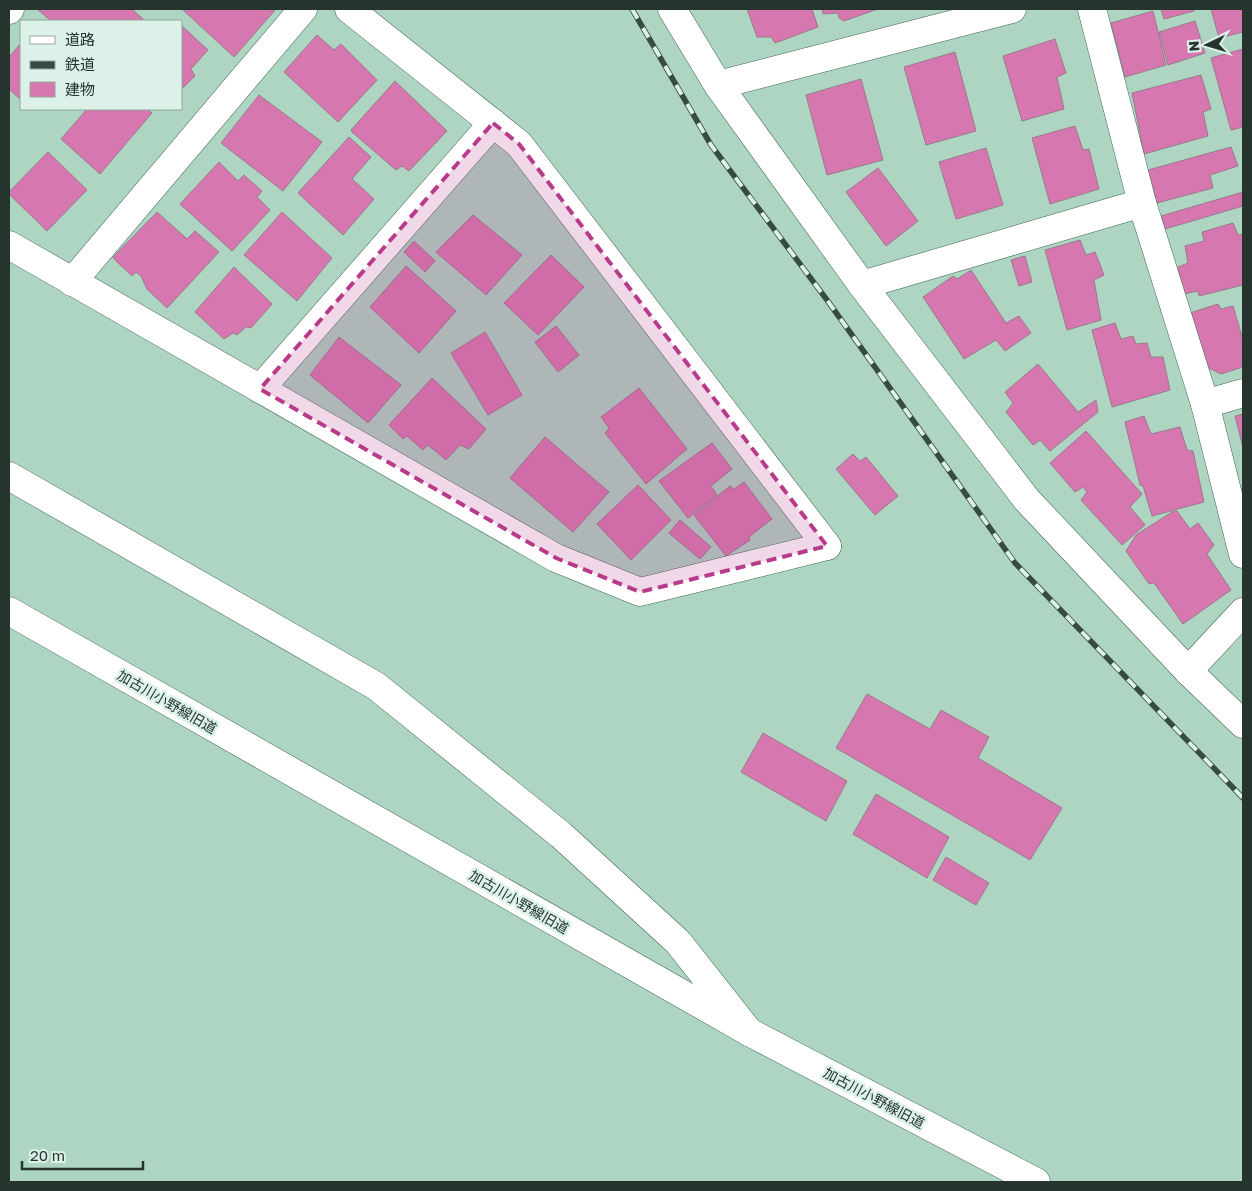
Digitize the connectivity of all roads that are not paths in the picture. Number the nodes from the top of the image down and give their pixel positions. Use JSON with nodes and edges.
{"nodes":[{"id":1,"x":303,"y":9,"type":"edge"},
{"id":2,"x":349,"y":9,"type":"edge"},
{"id":3,"x":672,"y":9,"type":"edge"},
{"id":4,"x":1092,"y":9,"type":"edge"},
{"id":5,"x":1003,"y":10,"type":"edge"},
{"id":6,"x":718,"y":85,"type":"junction"},
{"id":7,"x":493,"y":123,"type":"junction"},
{"id":8,"x":1142,"y":203,"type":"junction"},
{"id":9,"x":9,"y":246,"type":"edge"},
{"id":10,"x":72,"y":282,"type":"junction"},
{"id":11,"x":862,"y":285,"type":"junction"},
{"id":12,"x":260,"y":389,"type":"junction"},
{"id":13,"x":1243,"y":393,"type":"edge"},
{"id":14,"x":1205,"y":404,"type":"junction"},
{"id":15,"x":9,"y":476,"type":"edge"},
{"id":16,"x":1243,"y":554,"type":"edge"},
{"id":17,"x":9,"y":611,"type":"edge"},
{"id":18,"x":1243,"y":612,"type":"edge"},
{"id":19,"x":1188,"y":671,"type":"junction"},
{"id":20,"x":1243,"y":724,"type":"edge"},
{"id":21,"x":750,"y":1033,"type":"junction"},
{"id":22,"x":1036,"y":1182,"type":"edge"}],
"edges":[{"from":1,"to":10,"type":"street"},
{"from":2,"to":7,"type":"street"},
{"from":3,"to":6,"type":"street"},
{"from":4,"to":8,"type":"street"},
{"from":5,"to":6,"type":"street"},
{"from":6,"to":11,"type":"street"},
{"from":7,"to":12,"type":"street"},
{"from":7,"to":12,"type":"street"},
{"from":8,"to":11,"type":"street"},
{"from":8,"to":14,"type":"street"},
{"from":9,"to":10,"type":"street"},
{"from":10,"to":12,"type":"street"},
{"from":11,"to":19,"type":"street"},
{"from":13,"to":14,"type":"street"},
{"from":14,"to":16,"type":"street"},
{"from":15,"to":21,"type":"street"},
{"from":17,"to":21,"type":"street","name":"加古川小野線旧道"},
{"from":18,"to":19,"type":"street"},
{"from":19,"to":20,"type":"street"},
{"from":21,"to":22,"type":"street","name":"加古川小野線旧道"}]}
